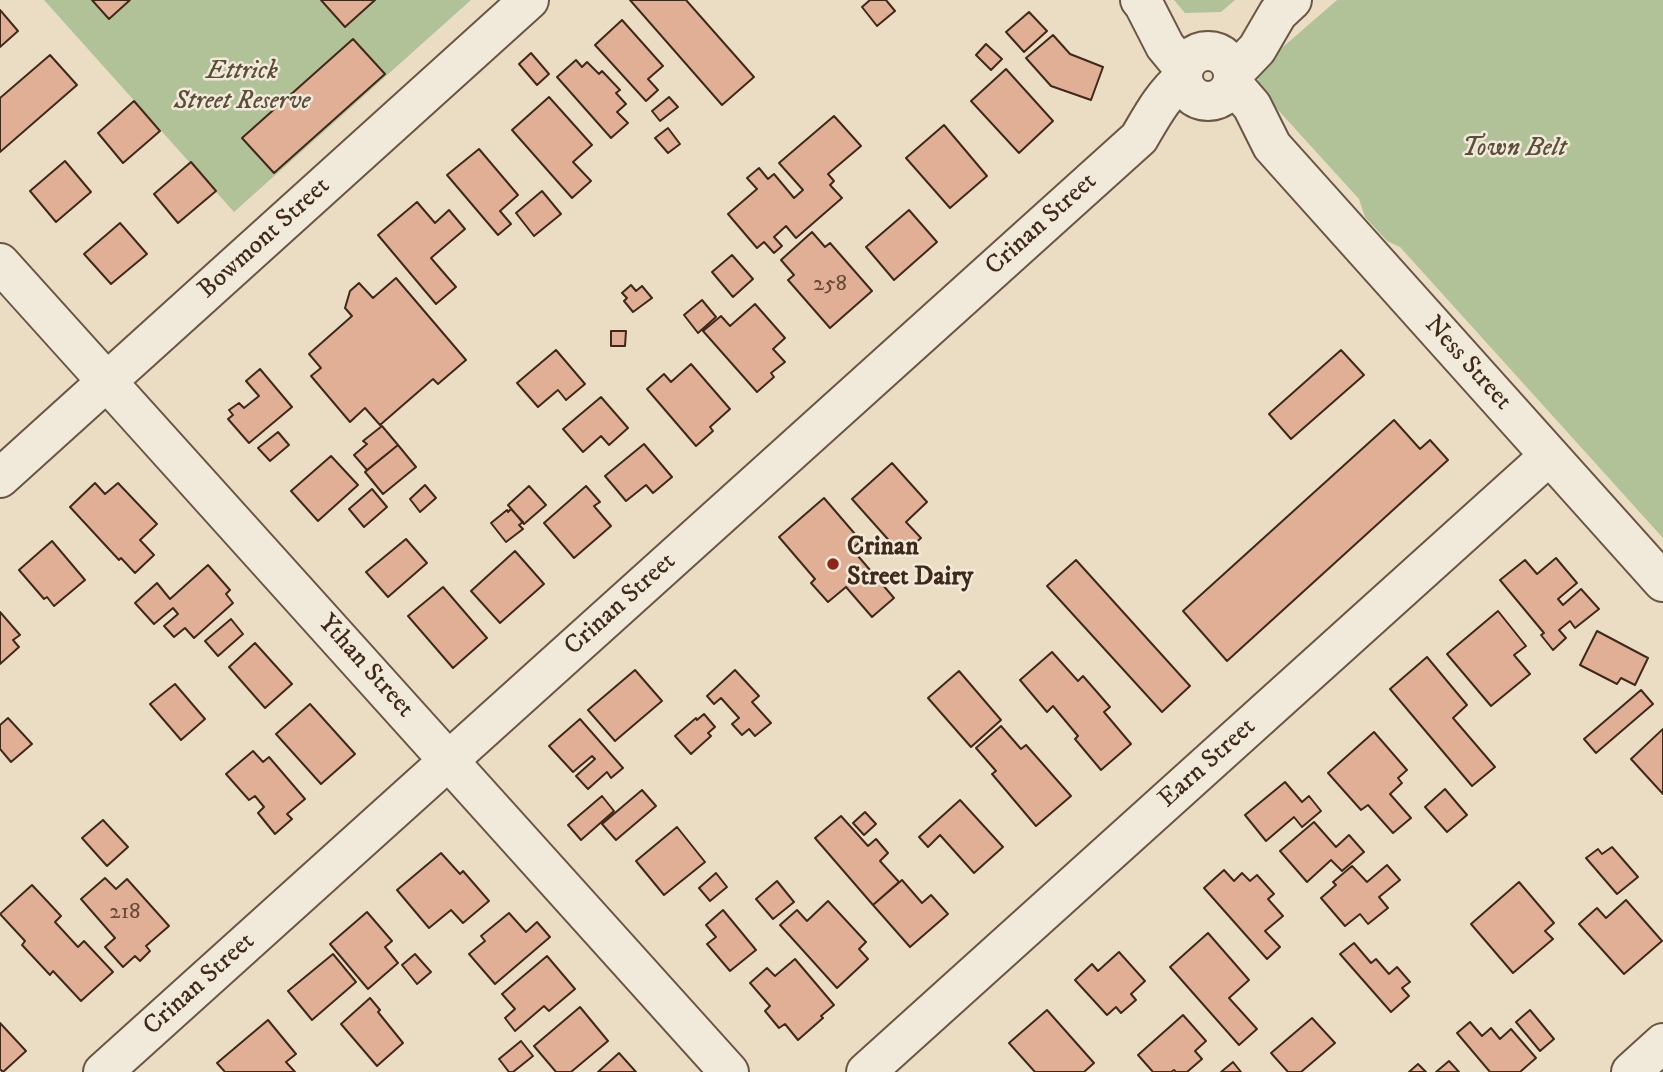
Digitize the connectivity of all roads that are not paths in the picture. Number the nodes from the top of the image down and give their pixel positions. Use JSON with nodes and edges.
{"nodes":[{"id":1,"x":529,"y":0,"type":"edge"},
{"id":2,"x":1142,"y":2,"type":"edge"},
{"id":3,"x":1285,"y":6,"type":"edge"},
{"id":4,"x":1208,"y":76,"type":"junction"},
{"id":5,"x":0,"y":263,"type":"edge"},
{"id":6,"x":107,"y":382,"type":"junction"},
{"id":7,"x":1549,"y":456,"type":"junction"},
{"id":8,"x":0,"y":478,"type":"edge"},
{"id":9,"x":1663,"y":582,"type":"edge"},
{"id":10,"x":449,"y":760,"type":"junction"},
{"id":11,"x":1663,"y":1043,"type":"edge"},
{"id":12,"x":103,"y":1072,"type":"edge"},
{"id":13,"x":729,"y":1072,"type":"edge"},
{"id":14,"x":866,"y":1072,"type":"edge"},
{"id":15,"x":1631,"y":1072,"type":"edge"}],
"edges":[{"from":1,"to":6,"type":"street","name":"Bowmont Street"},
{"from":2,"to":4,"type":"street","name":"Ness Street"},
{"from":3,"to":4,"type":"street","name":"Crinan Street"},
{"from":4,"to":7,"type":"street","name":"Ness Street"},
{"from":4,"to":10,"type":"street","name":"Crinan Street"},
{"from":5,"to":6,"type":"street","name":"Ythan Street"},
{"from":6,"to":8,"type":"street","name":"Bowmont Street"},
{"from":6,"to":10,"type":"street","name":"Ythan Street"},
{"from":7,"to":9,"type":"street","name":"Ness Street"},
{"from":7,"to":14,"type":"street","name":"Earn Street"},
{"from":10,"to":12,"type":"street","name":"Crinan Street"},
{"from":10,"to":13,"type":"street","name":"Ythan Street"},
{"from":11,"to":15,"type":"street"}]}
